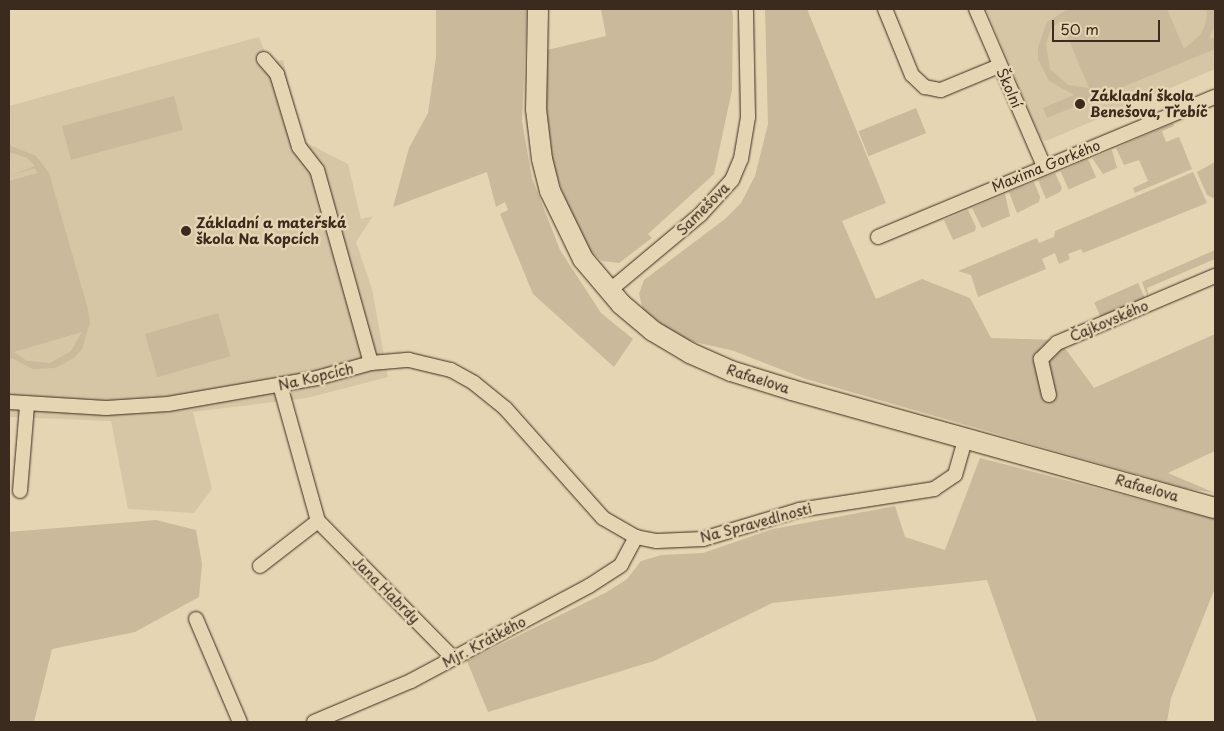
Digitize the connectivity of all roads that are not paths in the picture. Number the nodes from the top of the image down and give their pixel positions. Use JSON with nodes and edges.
{"nodes":[{"id":1,"x":538,"y":9,"type":"edge"},
{"id":2,"x":746,"y":9,"type":"edge"},
{"id":3,"x":885,"y":9,"type":"edge"},
{"id":4,"x":976,"y":9,"type":"edge"},
{"id":5,"x":264,"y":60,"type":"dead end"},
{"id":6,"x":999,"y":66,"type":"junction"},
{"id":7,"x":1215,"y":97,"type":"edge"},
{"id":8,"x":1044,"y":166,"type":"junction"},
{"id":9,"x":878,"y":237,"type":"dead end"},
{"id":10,"x":1215,"y":276,"type":"edge"},
{"id":11,"x":609,"y":291,"type":"junction"},
{"id":12,"x":370,"y":363,"type":"junction"},
{"id":13,"x":280,"y":386,"type":"junction"},
{"id":14,"x":1049,"y":395,"type":"dead end"},
{"id":15,"x":9,"y":402,"type":"edge"},
{"id":16,"x":27,"y":405,"type":"junction"},
{"id":17,"x":966,"y":437,"type":"junction"},
{"id":18,"x":20,"y":491,"type":"dead end"},
{"id":19,"x":1215,"y":508,"type":"edge"},
{"id":20,"x":318,"y":521,"type":"junction"},
{"id":21,"x":636,"y":537,"type":"junction"},
{"id":22,"x":260,"y":566,"type":"dead end"},
{"id":23,"x":196,"y":619,"type":"dead end"},
{"id":24,"x":453,"y":658,"type":"junction"},
{"id":25,"x":240,"y":722,"type":"edge"},
{"id":26,"x":314,"y":722,"type":"edge"}],
"edges":[{"from":1,"to":11,"type":"main road","name":"Rafaelova"},
{"from":2,"to":11,"type":"street","name":"Samešova"},
{"from":3,"to":6,"type":"street"},
{"from":4,"to":6,"type":"street","name":"Školní"},
{"from":5,"to":12,"type":"street","name":"Na Kopcích"},
{"from":6,"to":8,"type":"street","name":"Školní"},
{"from":7,"to":8,"type":"street","name":"Maxima Gorkého"},
{"from":8,"to":9,"type":"street","name":"Maxima Gorkého"},
{"from":10,"to":14,"type":"street","name":"Čajkovského"},
{"from":11,"to":17,"type":"main road","name":"Rafaelova"},
{"from":12,"to":13,"type":"street","name":"Na Kopcích"},
{"from":12,"to":21,"type":"street","name":"Na Spravedlnosti"},
{"from":13,"to":16,"type":"street","name":"Na Kopcích"},
{"from":13,"to":20,"type":"street","name":"Jana Habrdy"},
{"from":15,"to":16,"type":"street","name":"Na Kopcích"},
{"from":16,"to":18,"type":"street"},
{"from":17,"to":19,"type":"main road","name":"Rafaelova"},
{"from":17,"to":21,"type":"street","name":"Na Spravedlnosti"},
{"from":20,"to":22,"type":"street"},
{"from":20,"to":24,"type":"street","name":"Jana Habrdy"},
{"from":21,"to":24,"type":"street","name":"Mjr. Krátkého"},
{"from":23,"to":25,"type":"street"},
{"from":24,"to":26,"type":"street","name":"Mjr. Krátkého"}]}
